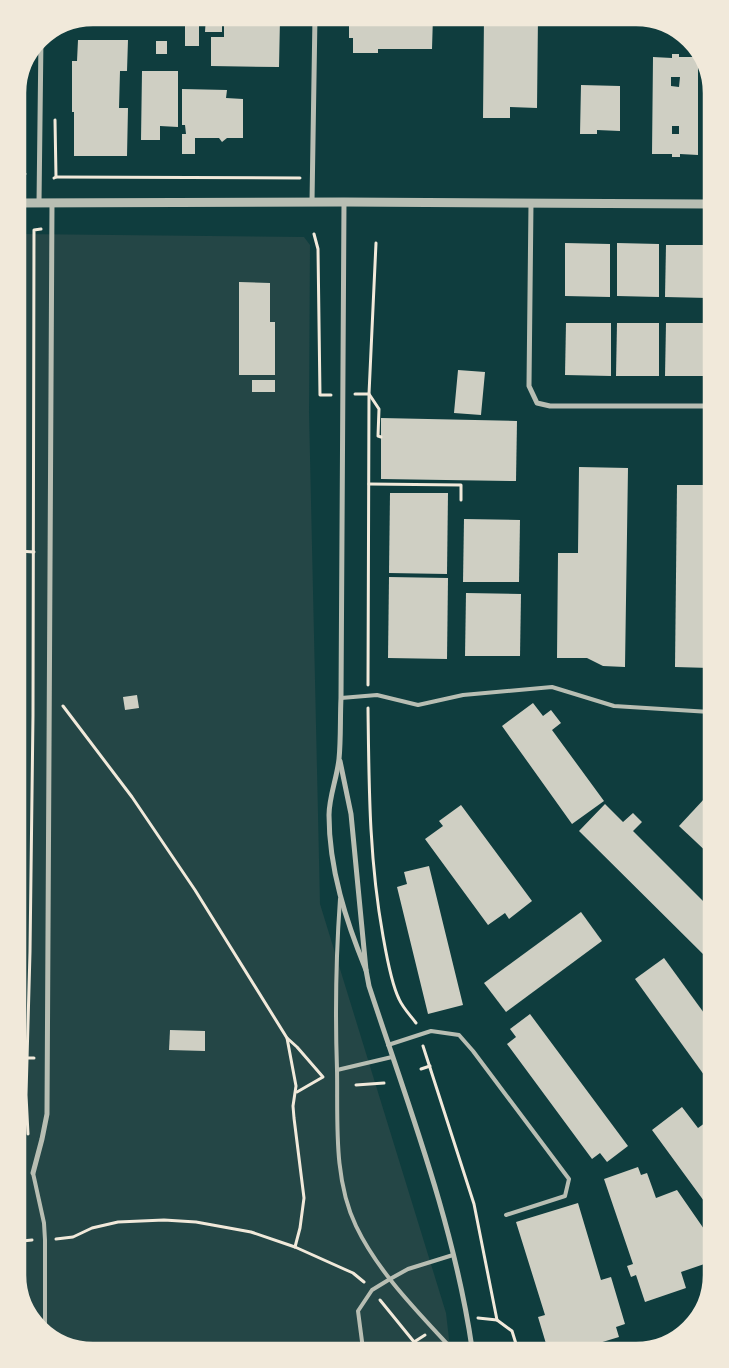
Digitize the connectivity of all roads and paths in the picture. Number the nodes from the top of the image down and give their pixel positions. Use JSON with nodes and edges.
{"nodes":[{"id":1,"x":315,"y":25,"type":"edge"},
{"id":2,"x":41,"y":50,"type":"edge"},
{"id":3,"x":25,"y":172,"type":"edge"},
{"id":4,"x":56,"y":177,"type":"dead end"},
{"id":5,"x":300,"y":178,"type":"dead end"},
{"id":6,"x":27,"y":180,"type":"dead end"},
{"id":7,"x":312,"y":202,"type":"junction"},
{"id":8,"x":344,"y":202,"type":"junction"},
{"id":9,"x":25,"y":203,"type":"edge"},
{"id":10,"x":531,"y":203,"type":"junction"},
{"id":11,"x":39,"y":204,"type":"junction"},
{"id":12,"x":52,"y":204,"type":"junction"},
{"id":13,"x":704,"y":204,"type":"edge"},
{"id":14,"x":34,"y":230,"type":"dead end"},
{"id":15,"x":314,"y":234,"type":"dead end"},
{"id":16,"x":376,"y":243,"type":"dead end"},
{"id":17,"x":360,"y":394,"type":"dead end"},
{"id":18,"x":369,"y":394,"type":"junction"},
{"id":19,"x":324,"y":395,"type":"dead end"},
{"id":20,"x":704,"y":406,"type":"edge"},
{"id":21,"x":381,"y":437,"type":"dead end"},
{"id":22,"x":369,"y":484,"type":"junction"},
{"id":23,"x":461,"y":500,"type":"dead end"},
{"id":24,"x":25,"y":551,"type":"edge"},
{"id":25,"x":34,"y":552,"type":"junction"},
{"id":26,"x":368,"y":683,"type":"dead end"},
{"id":27,"x":341,"y":698,"type":"junction"},
{"id":28,"x":61,"y":704,"type":"dead end"},
{"id":29,"x":368,"y":704,"type":"dead end"},
{"id":30,"x":704,"y":712,"type":"edge"},
{"id":31,"x":339,"y":758,"type":"junction"},
{"id":32,"x":340,"y":895,"type":"junction"},
{"id":33,"x":366,"y":970,"type":"junction"},
{"id":34,"x":417,"y":1025,"type":"dead end"},
{"id":35,"x":287,"y":1038,"type":"junction"},
{"id":36,"x":388,"y":1044,"type":"junction"},
{"id":37,"x":423,"y":1045,"type":"dead end"},
{"id":38,"x":392,"y":1057,"type":"junction"},
{"id":39,"x":27,"y":1058,"type":"junction"},
{"id":40,"x":37,"y":1058,"type":"dead end"},
{"id":41,"x":430,"y":1066,"type":"junction"},
{"id":42,"x":336,"y":1070,"type":"junction"},
{"id":43,"x":421,"y":1070,"type":"dead end"},
{"id":44,"x":384,"y":1083,"type":"dead end"},
{"id":45,"x":356,"y":1085,"type":"dead end"},
{"id":46,"x":296,"y":1093,"type":"junction"},
{"id":47,"x":29,"y":1140,"type":"dead end"},
{"id":48,"x":33,"y":1173,"type":"joint"},
{"id":49,"x":506,"y":1214,"type":"dead end"},
{"id":50,"x":46,"y":1240,"type":"junction"},
{"id":51,"x":295,"y":1247,"type":"junction"},
{"id":52,"x":453,"y":1255,"type":"junction"},
{"id":53,"x":390,"y":1279,"type":"junction"},
{"id":54,"x":363,"y":1281,"type":"dead end"},
{"id":55,"x":377,"y":1296,"type":"dead end"},
{"id":56,"x":478,"y":1318,"type":"dead end"},
{"id":57,"x":497,"y":1320,"type":"junction"},
{"id":58,"x":45,"y":1323,"type":"edge"},
{"id":59,"x":424,"y":1336,"type":"dead end"},
{"id":60,"x":414,"y":1342,"type":"joint"},
{"id":61,"x":362,"y":1343,"type":"edge"},
{"id":62,"x":447,"y":1343,"type":"edge"},
{"id":63,"x":471,"y":1343,"type":"edge"},
{"id":64,"x":516,"y":1343,"type":"edge"}],
"edges":[{"from":1,"to":7,"type":"street"},
{"from":2,"to":11,"type":"street"},
{"from":3,"to":6,"type":"path"},
{"from":4,"to":5,"type":"path"},
{"from":7,"to":8,"type":"street"},
{"from":7,"to":12,"type":"street"},
{"from":8,"to":10,"type":"street"},
{"from":8,"to":27,"type":"street"},
{"from":9,"to":11,"type":"street"},
{"from":10,"to":13,"type":"street"},
{"from":10,"to":20,"type":"street"},
{"from":11,"to":12,"type":"street"},
{"from":12,"to":48,"type":"street"},
{"from":14,"to":25,"type":"path"},
{"from":15,"to":19,"type":"path"},
{"from":16,"to":18,"type":"path"},
{"from":17,"to":18,"type":"path"},
{"from":18,"to":21,"type":"path"},
{"from":18,"to":22,"type":"path"},
{"from":22,"to":23,"type":"path"},
{"from":22,"to":26,"type":"path"},
{"from":24,"to":25,"type":"path"},
{"from":25,"to":39,"type":"path"},
{"from":27,"to":30,"type":"lane"},
{"from":27,"to":31,"type":"street"},
{"from":28,"to":35,"type":"path"},
{"from":29,"to":34,"type":"path"},
{"from":31,"to":32,"type":"street"},
{"from":31,"to":33,"type":"street"},
{"from":32,"to":33,"type":"street"},
{"from":32,"to":42,"type":"lane"},
{"from":33,"to":36,"type":"street"},
{"from":35,"to":46,"type":"path"},
{"from":35,"to":46,"type":"path"},
{"from":36,"to":38,"type":"street"},
{"from":36,"to":49,"type":"lane"},
{"from":37,"to":41,"type":"path"},
{"from":38,"to":42,"type":"lane"},
{"from":38,"to":52,"type":"street"},
{"from":39,"to":40,"type":"path"},
{"from":39,"to":47,"type":"path"},
{"from":41,"to":43,"type":"path"},
{"from":41,"to":57,"type":"path"},
{"from":42,"to":53,"type":"lane"},
{"from":44,"to":45,"type":"path"},
{"from":46,"to":51,"type":"path"},
{"from":48,"to":50,"type":"lane"},
{"from":50,"to":51,"type":"path"},
{"from":50,"to":58,"type":"lane"},
{"from":51,"to":54,"type":"path"},
{"from":52,"to":53,"type":"lane"},
{"from":52,"to":63,"type":"street"},
{"from":53,"to":61,"type":"lane"},
{"from":53,"to":62,"type":"lane"},
{"from":55,"to":60,"type":"path"},
{"from":56,"to":57,"type":"path"},
{"from":57,"to":64,"type":"path"},
{"from":59,"to":60,"type":"path"}]}
